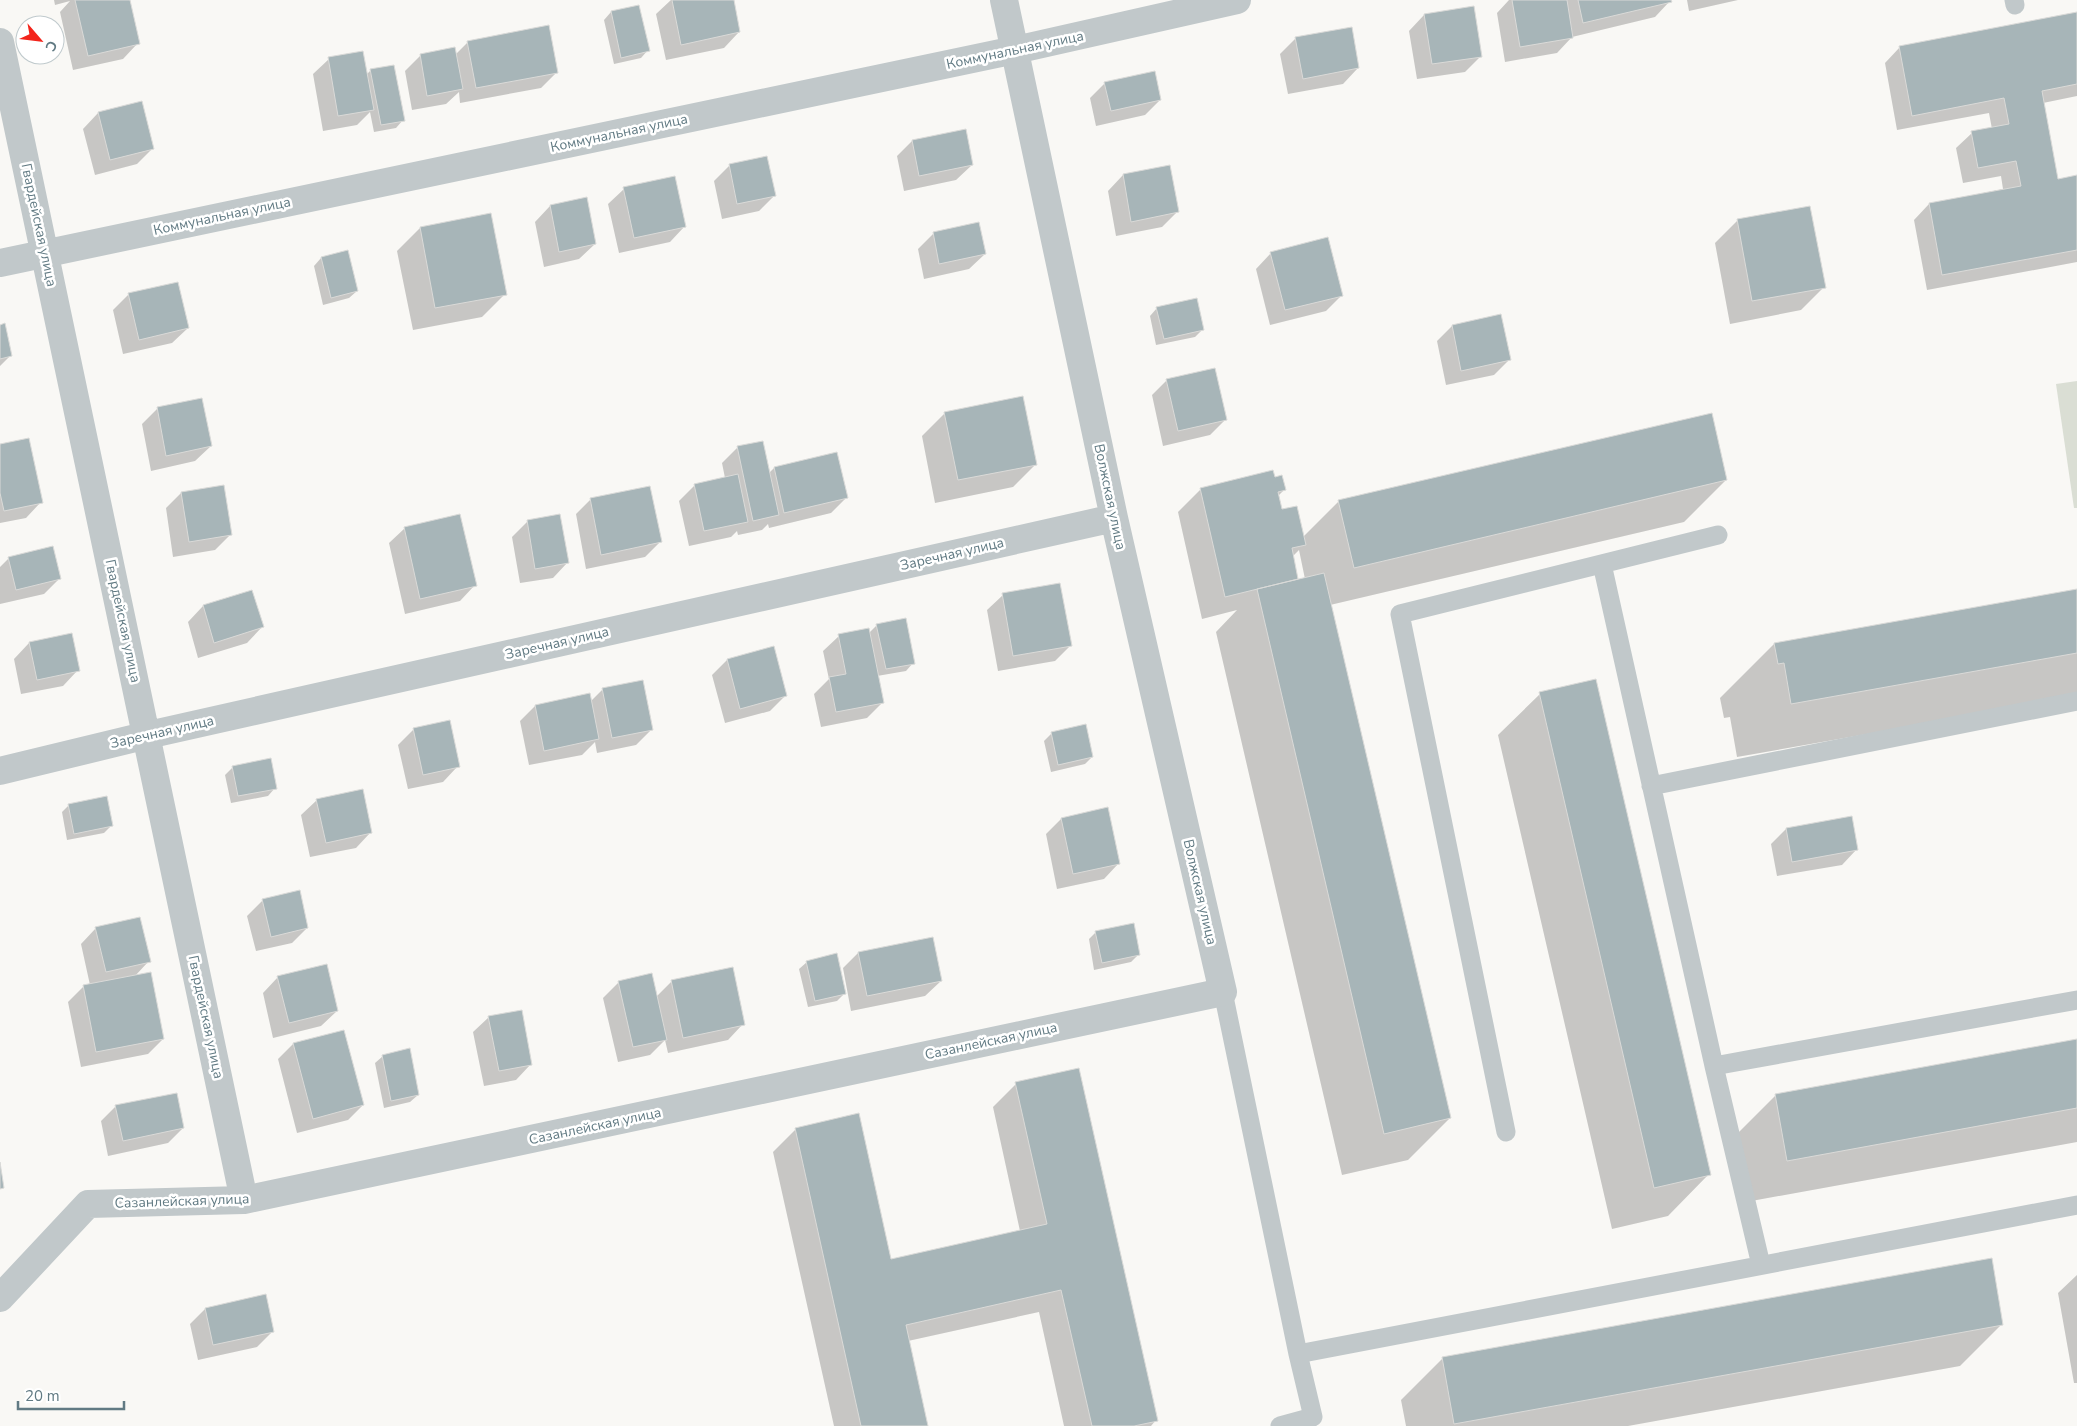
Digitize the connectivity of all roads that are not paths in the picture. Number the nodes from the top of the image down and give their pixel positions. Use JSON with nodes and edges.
{"nodes":[{"id":1,"x":1004,"y":0,"type":"edge"},
{"id":2,"x":1237,"y":0,"type":"edge"},
{"id":3,"x":0,"y":42,"type":"edge"},
{"id":4,"x":1016,"y":50,"type":"junction"},
{"id":5,"x":44,"y":253,"type":"junction"},
{"id":6,"x":0,"y":263,"type":"edge"},
{"id":7,"x":1114,"y":518,"type":"junction"},
{"id":8,"x":1718,"y":535,"type":"dead end"},
{"id":9,"x":1602,"y":564,"type":"junction"},
{"id":10,"x":2077,"y":701,"type":"edge"},
{"id":11,"x":148,"y":735,"type":"junction"},
{"id":12,"x":0,"y":771,"type":"edge"},
{"id":13,"x":1651,"y":786,"type":"junction"},
{"id":14,"x":1223,"y":992,"type":"junction"},
{"id":15,"x":2077,"y":1000,"type":"edge"},
{"id":16,"x":1714,"y":1066,"type":"junction"},
{"id":17,"x":1506,"y":1132,"type":"dead end"},
{"id":18,"x":244,"y":1200,"type":"junction"},
{"id":19,"x":2077,"y":1205,"type":"edge"},
{"id":20,"x":1761,"y":1265,"type":"junction"},
{"id":21,"x":0,"y":1298,"type":"edge"},
{"id":22,"x":1298,"y":1354,"type":"junction"},
{"id":23,"x":1320,"y":1421,"type":"edge"},
{"id":24,"x":1280,"y":1426,"type":"edge"}],
"edges":[{"from":1,"to":4,"type":"street","name":"Волжская улица"},
{"from":2,"to":4,"type":"street","name":"Коммунальная улица"},
{"from":3,"to":5,"type":"street","name":"Гвардейская улица"},
{"from":4,"to":5,"type":"street","name":"Коммунальная улица"},
{"from":4,"to":7,"type":"street","name":"Волжская улица"},
{"from":5,"to":6,"type":"street","name":"Коммунальная улица"},
{"from":5,"to":11,"type":"street","name":"Гвардейская улица"},
{"from":7,"to":11,"type":"street","name":"Заречная улица"},
{"from":7,"to":14,"type":"street","name":"Волжская улица"},
{"from":8,"to":9,"type":"lane"},
{"from":9,"to":13,"type":"lane"},
{"from":9,"to":17,"type":"lane"},
{"from":10,"to":13,"type":"lane"},
{"from":11,"to":12,"type":"street","name":"Заречная улица"},
{"from":11,"to":18,"type":"street","name":"Гвардейская улица"},
{"from":13,"to":16,"type":"lane"},
{"from":14,"to":18,"type":"street","name":"Сазанлейская улица"},
{"from":14,"to":22,"type":"lane"},
{"from":15,"to":16,"type":"lane"},
{"from":16,"to":20,"type":"lane"},
{"from":18,"to":21,"type":"street","name":"Сазанлейская улица"},
{"from":19,"to":20,"type":"lane"},
{"from":20,"to":22,"type":"lane"},
{"from":22,"to":23,"type":"lane"},
{"from":23,"to":24,"type":"lane"}]}
